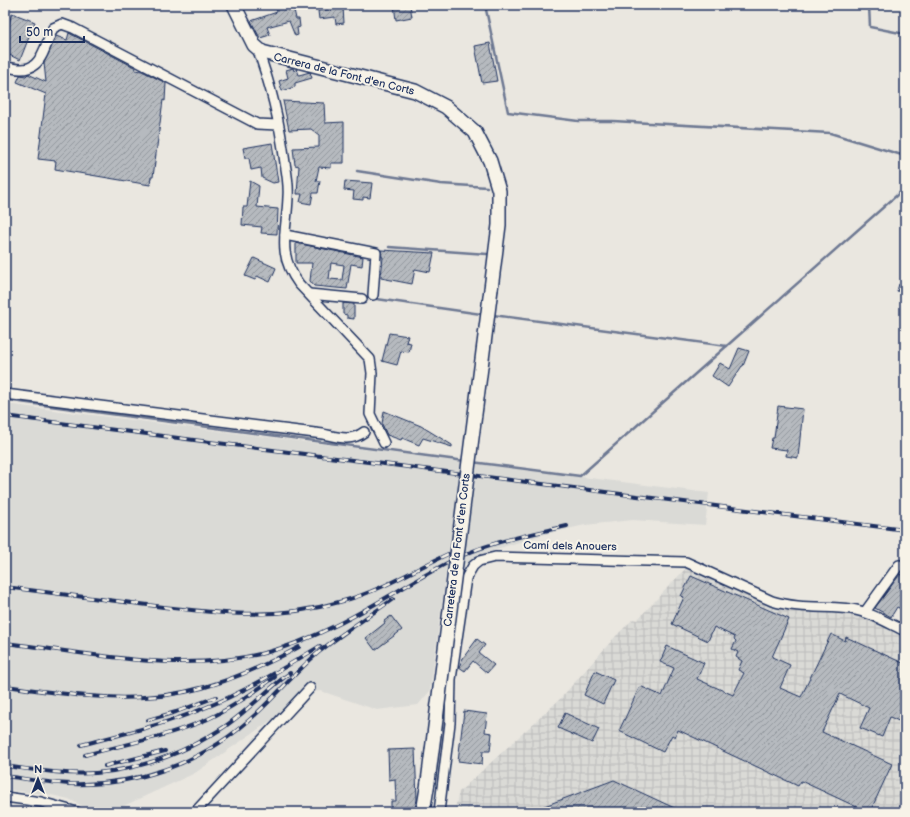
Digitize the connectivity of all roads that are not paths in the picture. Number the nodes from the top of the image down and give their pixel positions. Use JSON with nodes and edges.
{"nodes":[{"id":1,"x":234,"y":5,"type":"edge"},
{"id":2,"x":257,"y":48,"type":"junction"},
{"id":3,"x":5,"y":66,"type":"edge"},
{"id":4,"x":278,"y":125,"type":"junction"},
{"id":5,"x":285,"y":235,"type":"junction"},
{"id":6,"x":491,"y":288,"type":"joint"},
{"id":7,"x":309,"y":294,"type":"junction"},
{"id":8,"x":373,"y":295,"type":"dead end"},
{"id":9,"x":362,"y":299,"type":"dead end"},
{"id":10,"x":5,"y":394,"type":"edge"},
{"id":11,"x":364,"y":432,"type":"dead end"},
{"id":12,"x":384,"y":443,"type":"dead end"},
{"id":13,"x":905,"y":566,"type":"edge"},
{"id":14,"x":865,"y":612,"type":"junction"},
{"id":15,"x":905,"y":631,"type":"edge"},
{"id":16,"x":310,"y":688,"type":"dead end"},
{"id":17,"x":5,"y":797,"type":"edge"},
{"id":18,"x":77,"y":812,"type":"edge"},
{"id":19,"x":195,"y":812,"type":"edge"},
{"id":20,"x":423,"y":812,"type":"edge"},
{"id":21,"x":439,"y":812,"type":"edge"}],
"edges":[{"from":1,"to":2,"type":"street"},
{"from":2,"to":4,"type":"street"},
{"from":2,"to":6,"type":"street","name":"Carrera de la Font d'en Corts"},
{"from":3,"to":4,"type":"street"},
{"from":4,"to":5,"type":"street"},
{"from":5,"to":7,"type":"street"},
{"from":5,"to":8,"type":"street"},
{"from":6,"to":20,"type":"street","name":"Carretera de la Font d'en Corts","bridge":true},
{"from":7,"to":9,"type":"street"},
{"from":7,"to":12,"type":"street"},
{"from":10,"to":11,"type":"street"},
{"from":13,"to":14,"type":"street"},
{"from":14,"to":15,"type":"street","name":"Camí dels Anouers"},
{"from":14,"to":21,"type":"street","name":"Camí dels Anouers"},
{"from":16,"to":19,"type":"street"},
{"from":17,"to":18,"type":"street"}]}
